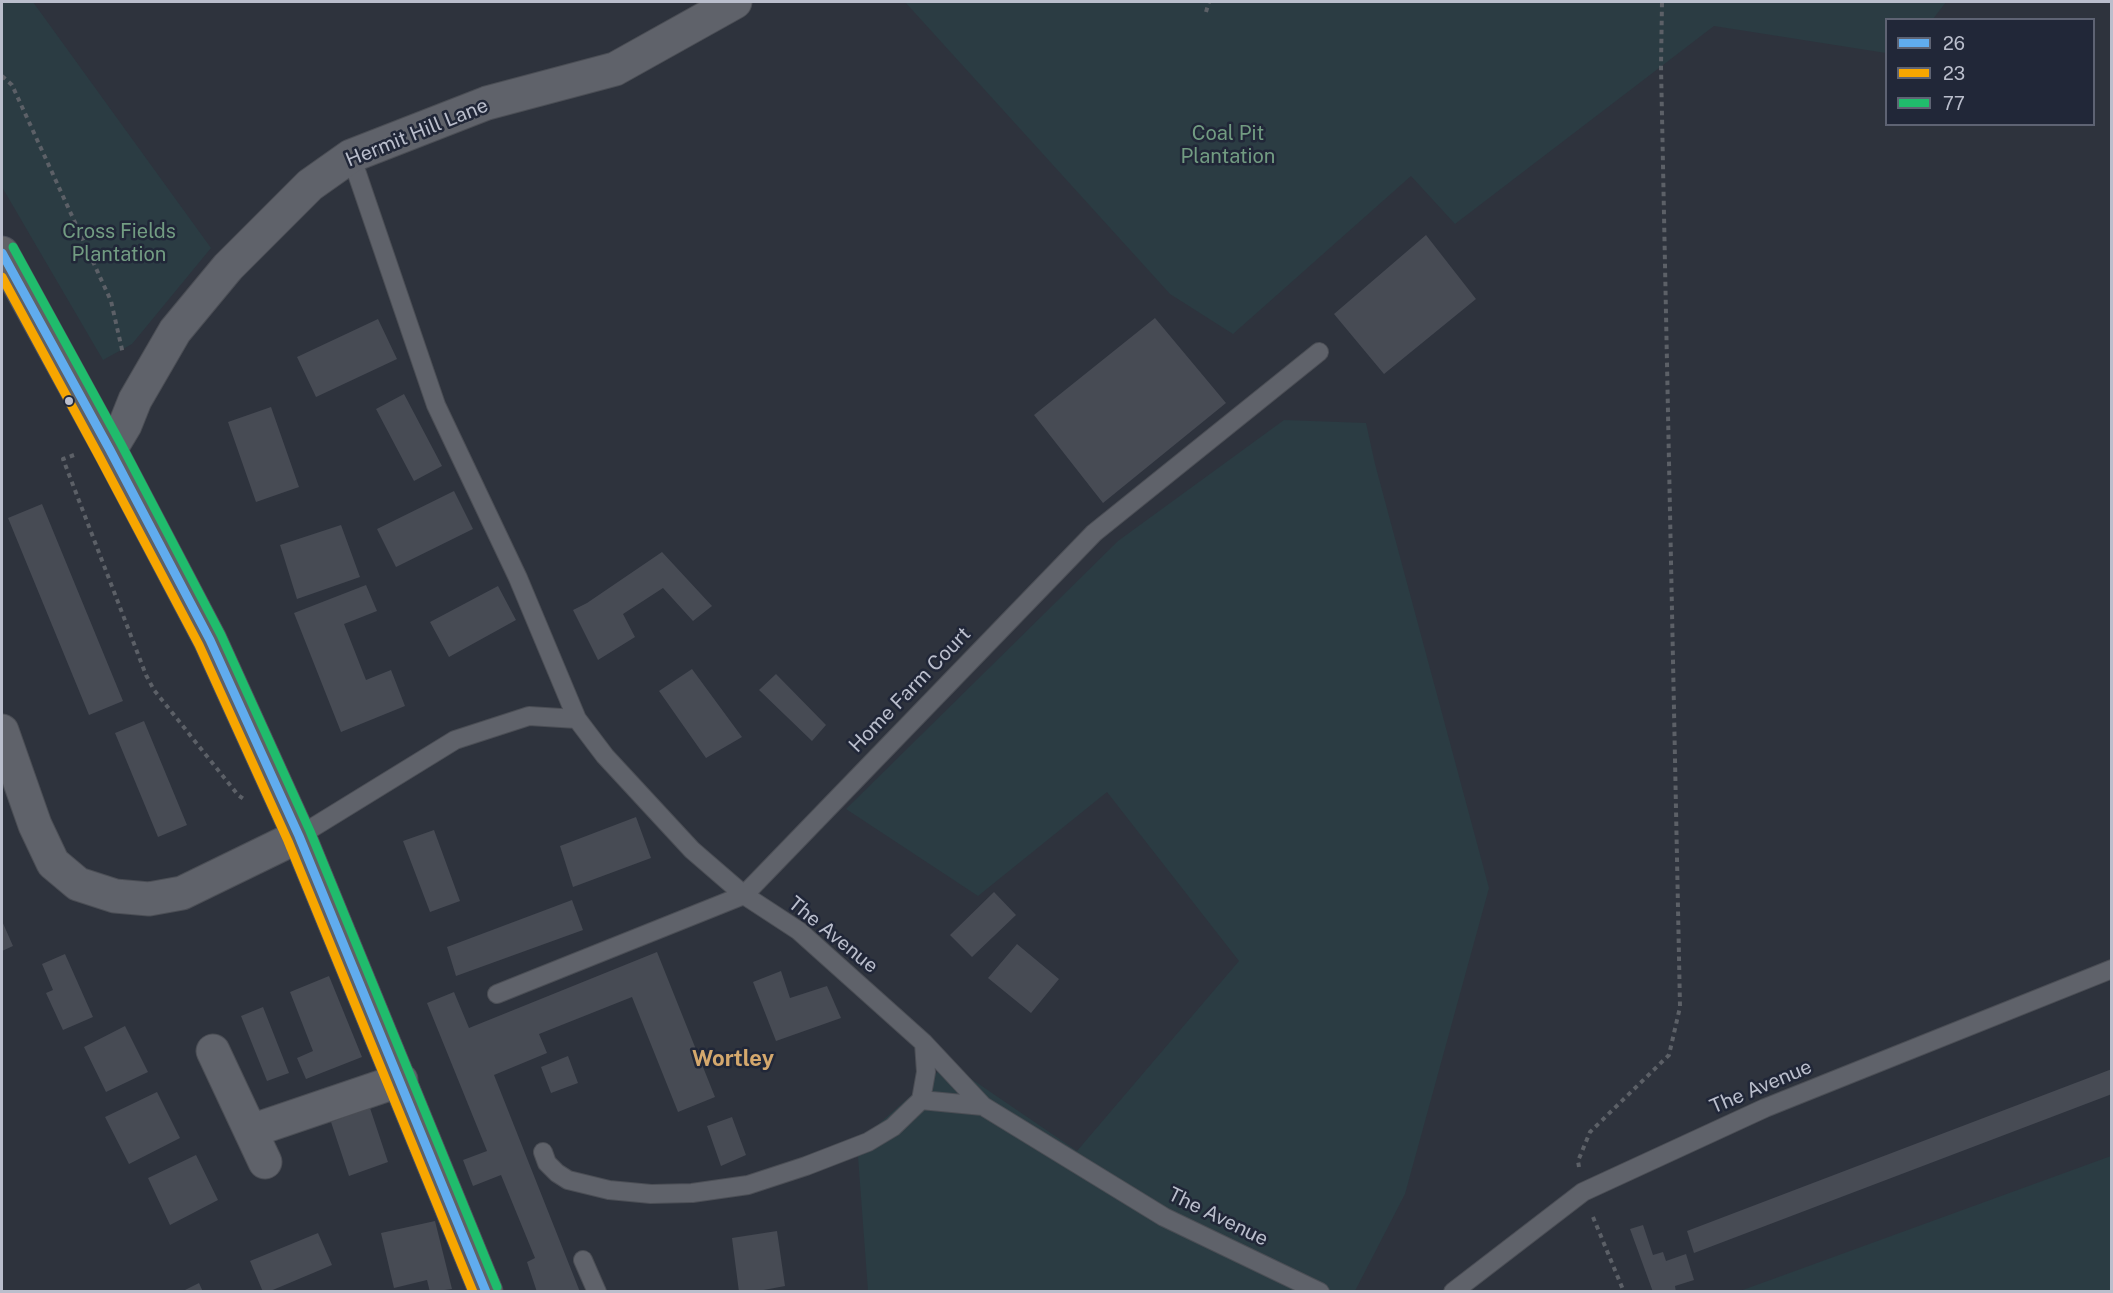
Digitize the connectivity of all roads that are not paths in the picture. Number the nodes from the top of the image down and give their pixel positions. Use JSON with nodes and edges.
{"nodes":[{"id":1,"x":735,"y":2,"type":"edge"},
{"id":2,"x":351,"y":156,"type":"junction"},
{"id":3,"x":2,"y":253,"type":"edge"},
{"id":4,"x":1319,"y":352,"type":"dead end"},
{"id":5,"x":110,"y":450,"type":"junction"},
{"id":6,"x":577,"y":719,"type":"junction"},
{"id":7,"x":2,"y":731,"type":"edge"},
{"id":8,"x":299,"y":836,"type":"junction"},
{"id":9,"x":744,"y":895,"type":"junction"},
{"id":10,"x":2112,"y":969,"type":"edge"},
{"id":11,"x":497,"y":994,"type":"dead end"},
{"id":12,"x":924,"y":1043,"type":"junction"},
{"id":13,"x":213,"y":1051,"type":"dead end"},
{"id":14,"x":401,"y":1080,"type":"junction"},
{"id":15,"x":921,"y":1100,"type":"junction"},
{"id":16,"x":983,"y":1106,"type":"junction"},
{"id":17,"x":251,"y":1131,"type":"junction"},
{"id":18,"x":543,"y":1152,"type":"dead end"},
{"id":19,"x":265,"y":1162,"type":"dead end"},
{"id":20,"x":583,"y":1260,"type":"dead end"},
{"id":21,"x":486,"y":1291,"type":"edge"},
{"id":22,"x":597,"y":1292,"type":"edge"},
{"id":23,"x":1320,"y":1292,"type":"edge"},
{"id":24,"x":1453,"y":1292,"type":"edge"}],
"edges":[{"from":1,"to":2,"type":"street","name":"Hermit Hill Lane"},
{"from":2,"to":5,"type":"street","name":"Hermit Hill Lane"},
{"from":2,"to":6,"type":"lane","name":"The Avenue"},
{"from":3,"to":5,"type":"highway"},
{"from":4,"to":9,"type":"lane","name":"Home Farm Court"},
{"from":5,"to":8,"type":"highway"},
{"from":6,"to":8,"type":"lane"},
{"from":6,"to":9,"type":"lane","name":"The Avenue"},
{"from":7,"to":8,"type":"street"},
{"from":8,"to":14,"type":"highway"},
{"from":9,"to":11,"type":"lane","name":"Home Farm Court"},
{"from":9,"to":12,"type":"lane","name":"The Avenue"},
{"from":10,"to":24,"type":"lane","name":"The Avenue"},
{"from":12,"to":15,"type":"lane"},
{"from":12,"to":16,"type":"lane","name":"The Avenue"},
{"from":13,"to":17,"type":"street"},
{"from":14,"to":17,"type":"street"},
{"from":14,"to":21,"type":"highway"},
{"from":15,"to":16,"type":"lane"},
{"from":15,"to":18,"type":"lane"},
{"from":16,"to":23,"type":"lane","name":"The Avenue"},
{"from":17,"to":19,"type":"street"},
{"from":20,"to":22,"type":"lane"}]}
